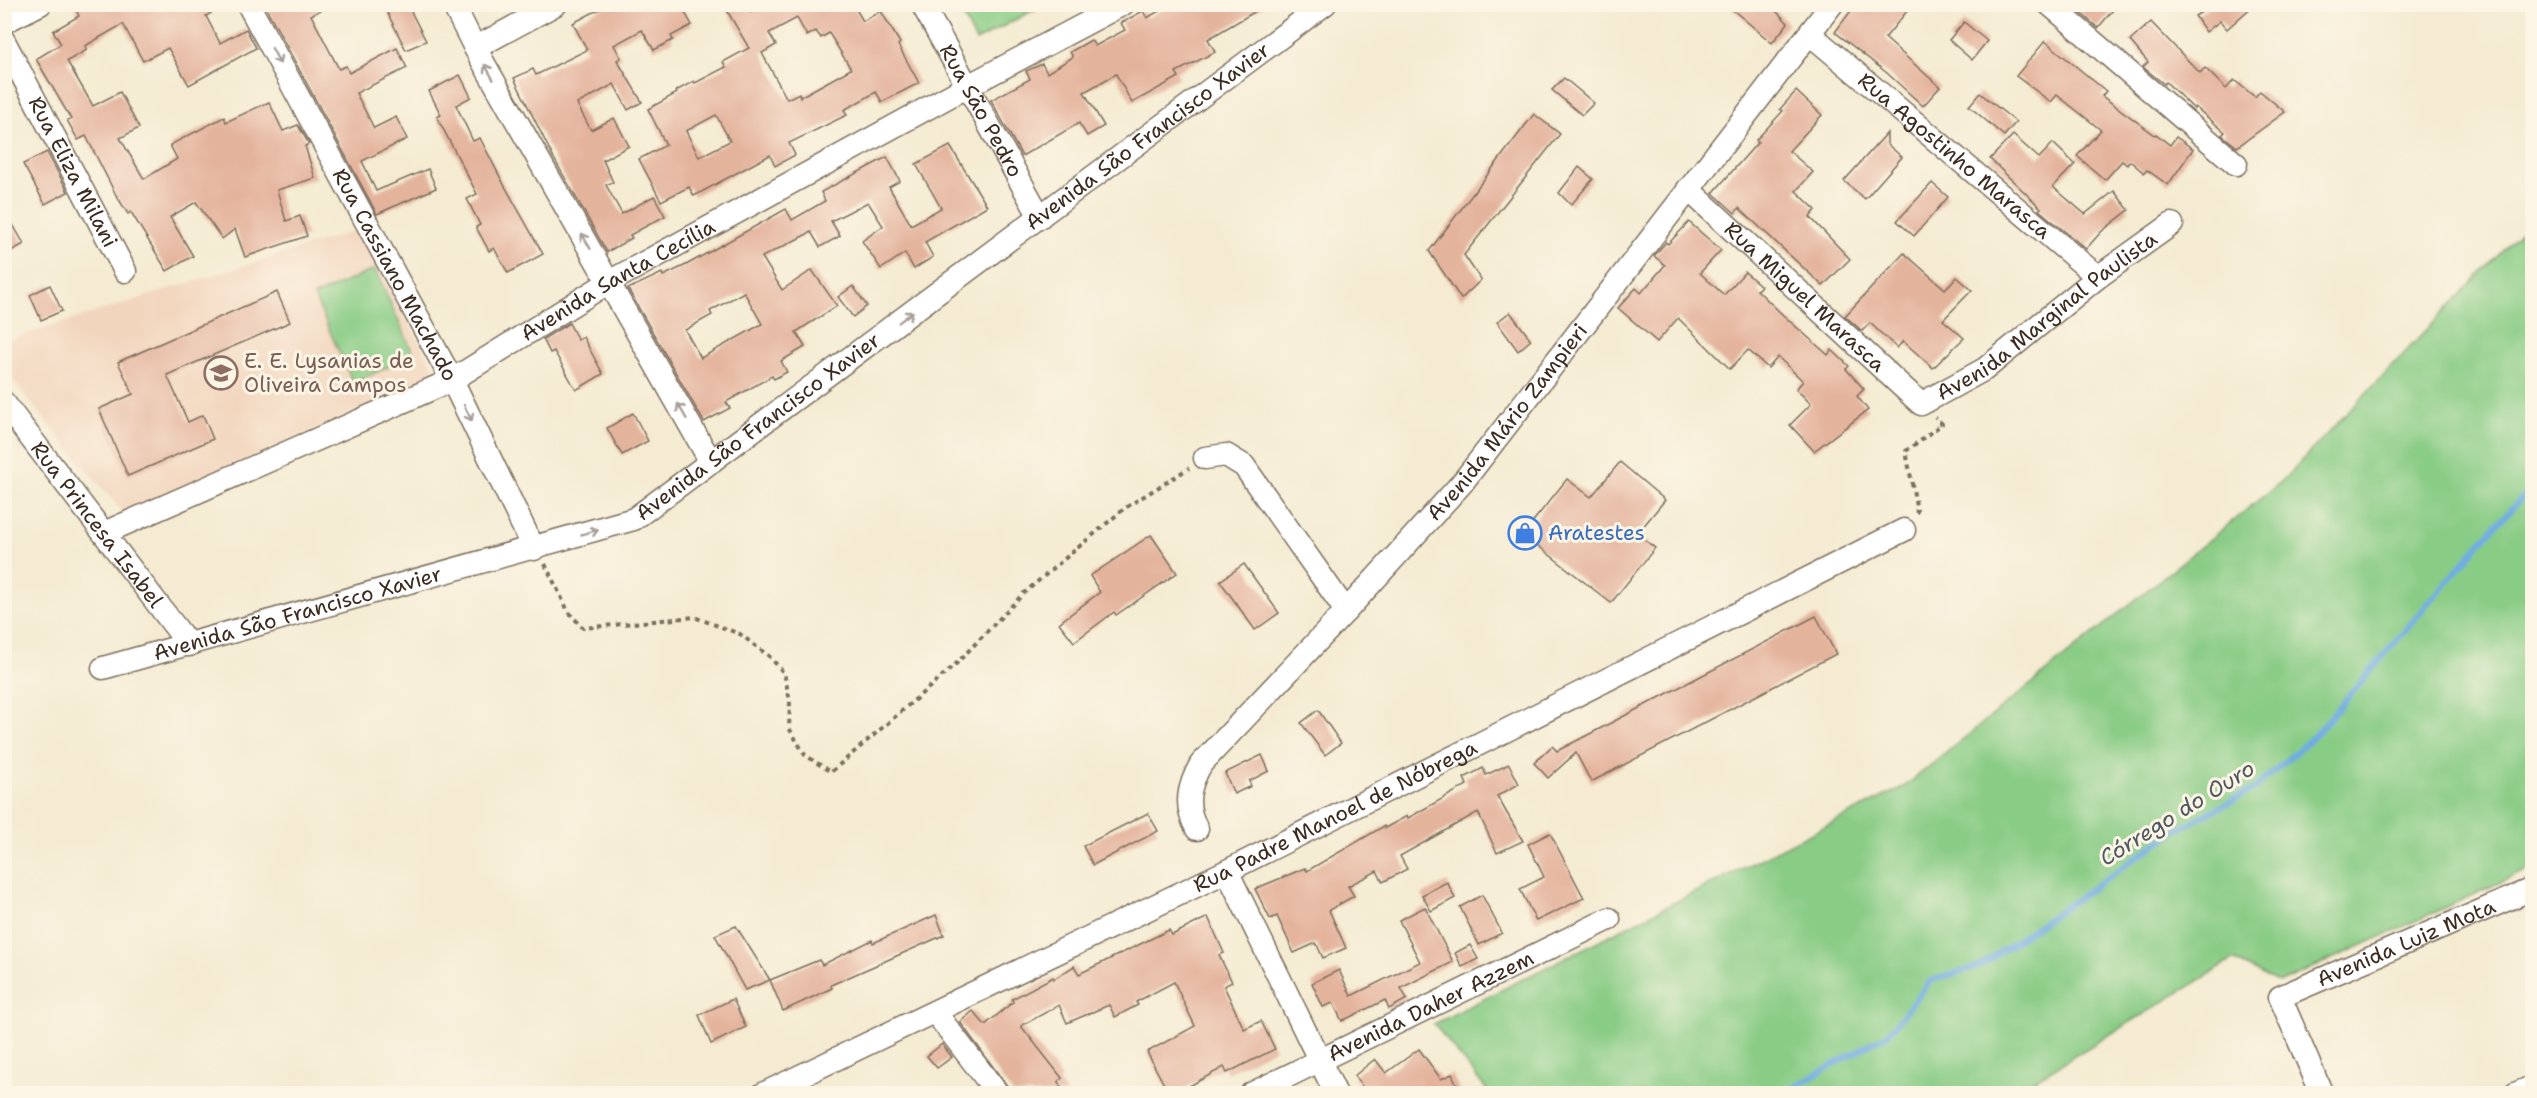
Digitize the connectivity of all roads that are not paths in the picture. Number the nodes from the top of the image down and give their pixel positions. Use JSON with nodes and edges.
{"nodes":[{"id":1,"x":40,"y":4,"type":"edge"},
{"id":2,"x":248,"y":4,"type":"edge"},
{"id":3,"x":453,"y":4,"type":"edge"},
{"id":4,"x":556,"y":4,"type":"edge"},
{"id":5,"x":922,"y":4,"type":"edge"},
{"id":6,"x":1123,"y":4,"type":"edge"},
{"id":7,"x":1832,"y":4,"type":"edge"},
{"id":8,"x":2049,"y":4,"type":"edge"},
{"id":9,"x":1318,"y":7,"type":"edge"},
{"id":10,"x":4,"y":22,"type":"edge"},
{"id":11,"x":1810,"y":34,"type":"junction"},
{"id":12,"x":4,"y":41,"type":"edge"},
{"id":13,"x":475,"y":48,"type":"junction"},
{"id":14,"x":966,"y":87,"type":"junction"},
{"id":15,"x":2236,"y":164,"type":"dead end"},
{"id":16,"x":1688,"y":189,"type":"junction"},
{"id":17,"x":1040,"y":218,"type":"junction"},
{"id":18,"x":2172,"y":224,"type":"dead end"},
{"id":19,"x":125,"y":272,"type":"dead end"},
{"id":20,"x":2098,"y":277,"type":"junction"},
{"id":21,"x":609,"y":282,"type":"junction"},
{"id":22,"x":452,"y":381,"type":"junction"},
{"id":23,"x":4,"y":403,"type":"edge"},
{"id":24,"x":1921,"y":404,"type":"joint"},
{"id":25,"x":1205,"y":458,"type":"road end"},
{"id":26,"x":711,"y":462,"type":"junction"},
{"id":27,"x":1904,"y":530,"type":"road end"},
{"id":28,"x":104,"y":533,"type":"junction"},
{"id":29,"x":534,"y":549,"type":"junction"},
{"id":30,"x":1346,"y":611,"type":"junction"},
{"id":31,"x":189,"y":645,"type":"junction"},
{"id":32,"x":103,"y":668,"type":"dead end"},
{"id":33,"x":1197,"y":829,"type":"dead end"},
{"id":34,"x":1227,"y":871,"type":"junction"},
{"id":35,"x":2532,"y":889,"type":"edge"},
{"id":36,"x":1609,"y":919,"type":"dead end"},
{"id":37,"x":935,"y":1012,"type":"junction"},
{"id":38,"x":1320,"y":1061,"type":"junction"},
{"id":39,"x":2532,"y":1087,"type":"edge"},
{"id":40,"x":763,"y":1094,"type":"edge"},
{"id":41,"x":998,"y":1094,"type":"edge"},
{"id":42,"x":1251,"y":1094,"type":"edge"},
{"id":43,"x":1336,"y":1094,"type":"edge"},
{"id":44,"x":2322,"y":1094,"type":"edge"},
{"id":45,"x":2516,"y":1094,"type":"edge"}],
"edges":[{"from":1,"to":10,"type":"street"},
{"from":2,"to":22,"type":"street","name":"Rua Cassiano Machado","one_way":true},
{"from":3,"to":13,"type":"street"},
{"from":4,"to":13,"type":"street"},
{"from":5,"to":14,"type":"street","name":"Rua São Pedro"},
{"from":6,"to":14,"type":"street","name":"Avenida Santa Cecília"},
{"from":7,"to":11,"type":"street","name":"Avenida Mário Zampieri"},
{"from":8,"to":15,"type":"street"},
{"from":9,"to":17,"type":"street","name":"Avenida São Francisco Xavier"},
{"from":11,"to":16,"type":"street","name":"Avenida Mário Zampieri"},
{"from":11,"to":20,"type":"street","name":"Rua Agostinho Marasca"},
{"from":12,"to":19,"type":"street","name":"Rua Eliza Milani"},
{"from":21,"to":13,"type":"street","one_way":true},
{"from":14,"to":17,"type":"street","name":"Rua São Pedro"},
{"from":14,"to":21,"type":"street","name":"Avenida Santa Cecília"},
{"from":16,"to":24,"type":"street","name":"Rua Miguel Marasca"},
{"from":16,"to":30,"type":"street","name":"Avenida Mário Zampieri"},
{"from":26,"to":17,"type":"street","name":"Avenida São Francisco Xavier","one_way":true},
{"from":18,"to":20,"type":"street","name":"Avenida Marginal Paulista"},
{"from":20,"to":24,"type":"street","name":"Avenida Marginal Paulista"},
{"from":21,"to":22,"type":"street","name":"Avenida Santa Cecília"},
{"from":26,"to":21,"type":"street","one_way":true},
{"from":22,"to":28,"type":"street","name":"Avenida Santa Cecília"},
{"from":22,"to":29,"type":"street","name":"Rua Cassiano Machado","one_way":true},
{"from":23,"to":28,"type":"street","name":"Rua Princesa Isabel"},
{"from":25,"to":30,"type":"street"},
{"from":29,"to":26,"type":"street","name":"Avenida São Francisco Xavier","one_way":true},
{"from":27,"to":34,"type":"street","name":"Rua Padre Manoel de Nóbrega"},
{"from":28,"to":31,"type":"street","name":"Rua Princesa Isabel"},
{"from":29,"to":31,"type":"street","name":"Avenida São Francisco Xavier"},
{"from":30,"to":33,"type":"street","name":"Avenida Mário Zampieri"},
{"from":31,"to":32,"type":"street","name":"Avenida São Francisco Xavier"},
{"from":34,"to":37,"type":"street","name":"Rua Padre Manoel de Nóbrega"},
{"from":34,"to":38,"type":"street"},
{"from":35,"to":44,"type":"street","name":"Avenida Luiz Mota"},
{"from":36,"to":38,"type":"street","name":"Avenida Daher Azzem"},
{"from":37,"to":40,"type":"street","name":"Rua Padre Manoel de Nóbrega"},
{"from":37,"to":41,"type":"street"},
{"from":38,"to":42,"type":"street","name":"Avenida Daher Azzem"},
{"from":38,"to":43,"type":"street"},
{"from":39,"to":45,"type":"street"}]}
